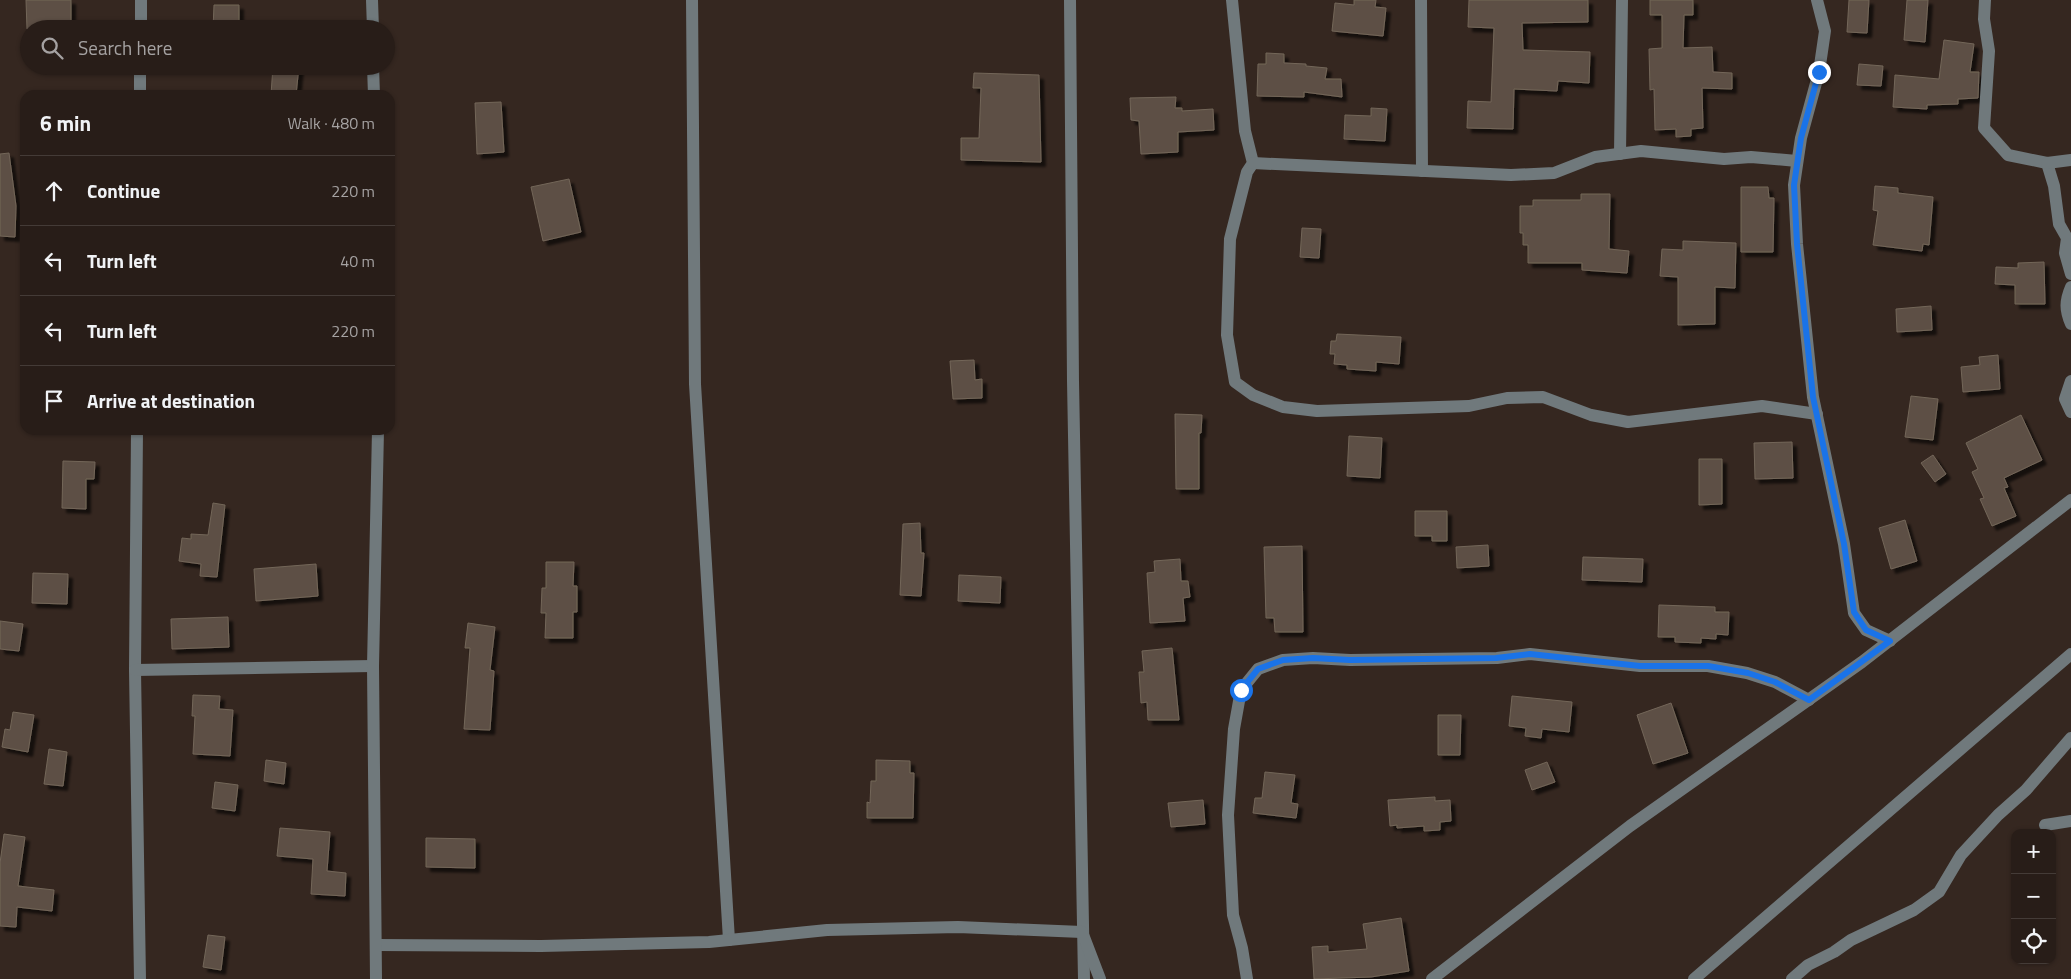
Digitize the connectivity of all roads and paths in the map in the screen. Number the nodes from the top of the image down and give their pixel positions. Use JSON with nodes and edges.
{"nodes":[{"id":1,"x":141,"y":0,"type":"edge"},
{"id":2,"x":372,"y":0,"type":"edge"},
{"id":3,"x":692,"y":0,"type":"edge"},
{"id":4,"x":1070,"y":0,"type":"edge"},
{"id":5,"x":1232,"y":0,"type":"edge"},
{"id":6,"x":1421,"y":0,"type":"edge"},
{"id":7,"x":1622,"y":0,"type":"edge"},
{"id":8,"x":1817,"y":0,"type":"edge"},
{"id":9,"x":1985,"y":0,"type":"edge"},
{"id":10,"x":141,"y":20,"type":"edge"},
{"id":11,"x":373,"y":20,"type":"edge"},
{"id":12,"x":140,"y":75,"type":"edge"},
{"id":13,"x":373,"y":75,"type":"edge"},
{"id":14,"x":140,"y":90,"type":"edge"},
{"id":15,"x":374,"y":90,"type":"edge"},
{"id":16,"x":1620,"y":154,"type":"junction"},
{"id":17,"x":1797,"y":160,"type":"junction"},
{"id":18,"x":2071,"y":160,"type":"edge"},
{"id":19,"x":1253,"y":163,"type":"junction"},
{"id":20,"x":2047,"y":163,"type":"junction"},
{"id":21,"x":1422,"y":171,"type":"junction"},
{"id":22,"x":2071,"y":274,"type":"edge"},
{"id":23,"x":2071,"y":287,"type":"edge"},
{"id":24,"x":2071,"y":324,"type":"edge"},
{"id":25,"x":2071,"y":380,"type":"edge"},
{"id":26,"x":2071,"y":412,"type":"edge"},
{"id":27,"x":1817,"y":414,"type":"junction"},
{"id":28,"x":137,"y":435,"type":"edge"},
{"id":29,"x":378,"y":435,"type":"edge"},
{"id":30,"x":2071,"y":500,"type":"edge"},
{"id":31,"x":1890,"y":641,"type":"junction"},
{"id":32,"x":2071,"y":654,"type":"edge"},
{"id":33,"x":373,"y":666,"type":"junction"},
{"id":34,"x":135,"y":670,"type":"junction"},
{"id":35,"x":1809,"y":700,"type":"junction"},
{"id":36,"x":2071,"y":738,"type":"edge"},
{"id":37,"x":2071,"y":821,"type":"edge"},
{"id":38,"x":2045,"y":825,"type":"dead end"},
{"id":39,"x":1082,"y":932,"type":"junction"},
{"id":40,"x":729,"y":940,"type":"junction"},
{"id":41,"x":377,"y":945,"type":"junction"},
{"id":42,"x":140,"y":979,"type":"edge"},
{"id":43,"x":376,"y":979,"type":"edge"},
{"id":44,"x":1084,"y":979,"type":"edge"},
{"id":45,"x":1100,"y":979,"type":"edge"},
{"id":46,"x":1247,"y":979,"type":"edge"},
{"id":47,"x":1432,"y":979,"type":"edge"},
{"id":48,"x":1694,"y":979,"type":"edge"},
{"id":49,"x":1792,"y":979,"type":"edge"}],
"edges":[{"from":1,"to":10,"type":"street"},
{"from":2,"to":11,"type":"street"},
{"from":3,"to":40,"type":"street"},
{"from":4,"to":39,"type":"street"},
{"from":5,"to":19,"type":"street"},
{"from":6,"to":21,"type":"street"},
{"from":7,"to":16,"type":"street"},
{"from":8,"to":17,"type":"street"},
{"from":9,"to":20,"type":"street"},
{"from":12,"to":14,"type":"street"},
{"from":13,"to":15,"type":"street"},
{"from":16,"to":17,"type":"street"},
{"from":16,"to":21,"type":"street"},
{"from":17,"to":27,"type":"street"},
{"from":18,"to":20,"type":"street"},
{"from":19,"to":21,"type":"street"},
{"from":19,"to":27,"type":"street"},
{"from":20,"to":22,"type":"street"},
{"from":23,"to":24,"type":"street"},
{"from":25,"to":26,"type":"street"},
{"from":27,"to":31,"type":"street"},
{"from":28,"to":34,"type":"street"},
{"from":29,"to":33,"type":"street"},
{"from":30,"to":31,"type":"street"},
{"from":31,"to":35,"type":"street"},
{"from":32,"to":48,"type":"street"},
{"from":33,"to":34,"type":"street"},
{"from":33,"to":41,"type":"street"},
{"from":34,"to":42,"type":"street"},
{"from":35,"to":46,"type":"street"},
{"from":35,"to":47,"type":"street"},
{"from":36,"to":49,"type":"street"},
{"from":37,"to":38,"type":"street"},
{"from":39,"to":40,"type":"street"},
{"from":39,"to":44,"type":"street"},
{"from":39,"to":45,"type":"street"},
{"from":40,"to":41,"type":"street"},
{"from":41,"to":43,"type":"street"}]}
